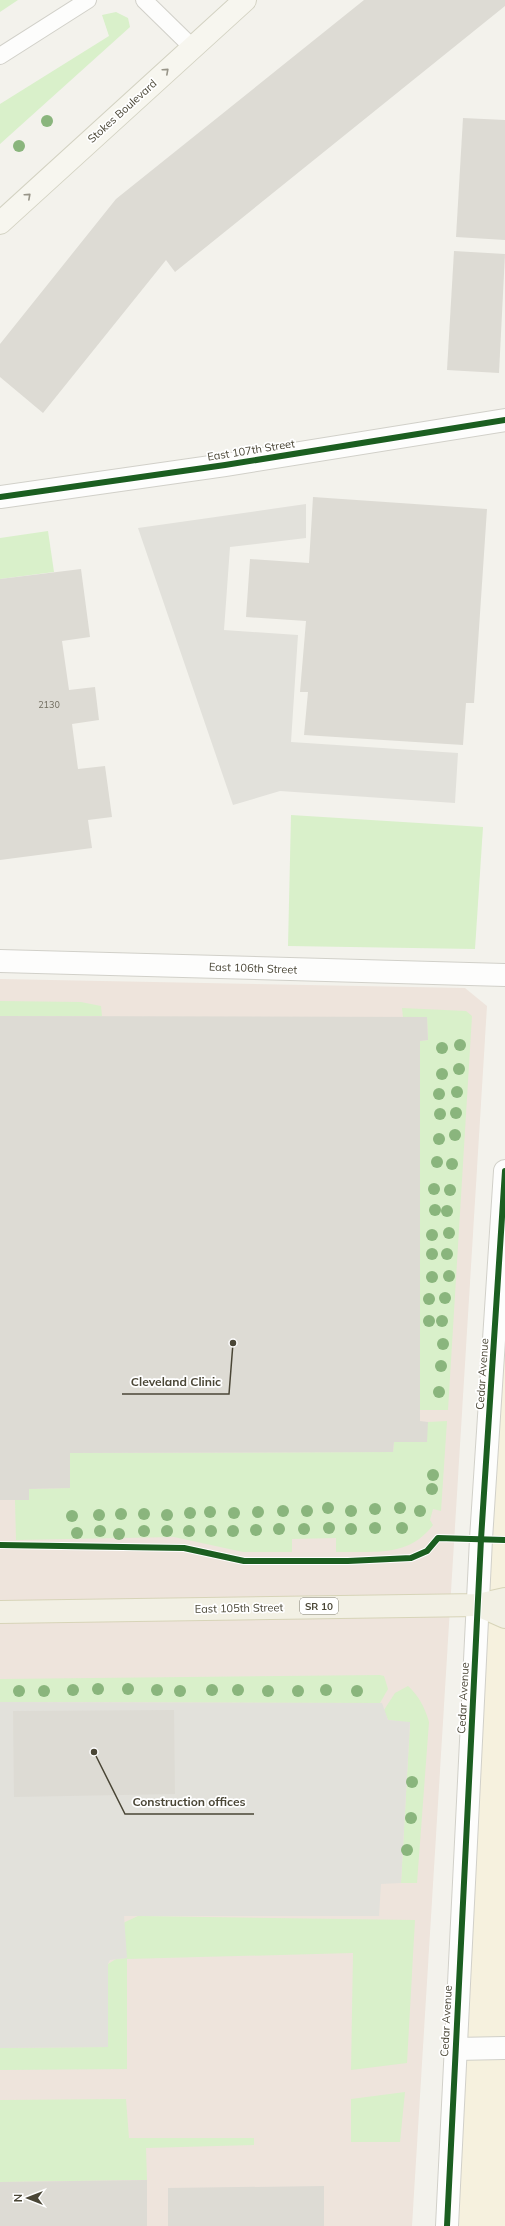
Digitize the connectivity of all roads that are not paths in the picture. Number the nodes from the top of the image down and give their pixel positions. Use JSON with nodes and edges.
{"nodes":[{"id":1,"x":88,"y":0,"type":"edge"},
{"id":2,"x":144,"y":0,"type":"edge"},
{"id":3,"x":245,"y":0,"type":"edge"},
{"id":4,"x":192,"y":47,"type":"junction"},
{"id":5,"x":0,"y":56,"type":"edge"},
{"id":6,"x":0,"y":223,"type":"edge"},
{"id":7,"x":505,"y":420,"type":"edge"},
{"id":8,"x":0,"y":497,"type":"edge"},
{"id":9,"x":0,"y":961,"type":"edge"},
{"id":10,"x":505,"y":975,"type":"edge"},
{"id":11,"x":505,"y":1171,"type":"edge"},
{"id":12,"x":505,"y":1599,"type":"edge"},
{"id":13,"x":478,"y":1605,"type":"junction"},
{"id":14,"x":0,"y":1612,"type":"edge"},
{"id":15,"x":505,"y":1617,"type":"edge"},
{"id":16,"x":505,"y":2048,"type":"edge"},
{"id":17,"x":455,"y":2049,"type":"junction"},
{"id":18,"x":447,"y":2226,"type":"edge"}],
"edges":[{"from":1,"to":5,"type":"lane"},
{"from":2,"to":4,"type":"lane"},
{"from":3,"to":4,"type":"main road","name":"Stokes Boulevard"},
{"from":6,"to":4,"type":"main road","name":"Stokes Boulevard","one_way":true},
{"from":7,"to":8,"type":"street","name":"East 107th Street"},
{"from":9,"to":10,"type":"street","name":"East 106th Street"},
{"from":11,"to":13,"type":"street","name":"Cedar Avenue"},
{"from":12,"to":13,"type":"main road","name":"East 105th Street","number":"SR 10"},
{"from":13,"to":14,"type":"main road","name":"East 105th Street","number":"SR 10"},
{"from":13,"to":15,"type":"main road","name":"East 105th Street","number":"SR 10"},
{"from":13,"to":17,"type":"street","name":"Cedar Avenue"},
{"from":16,"to":17,"type":"street"},
{"from":17,"to":18,"type":"street","name":"Cedar Avenue"}]}
